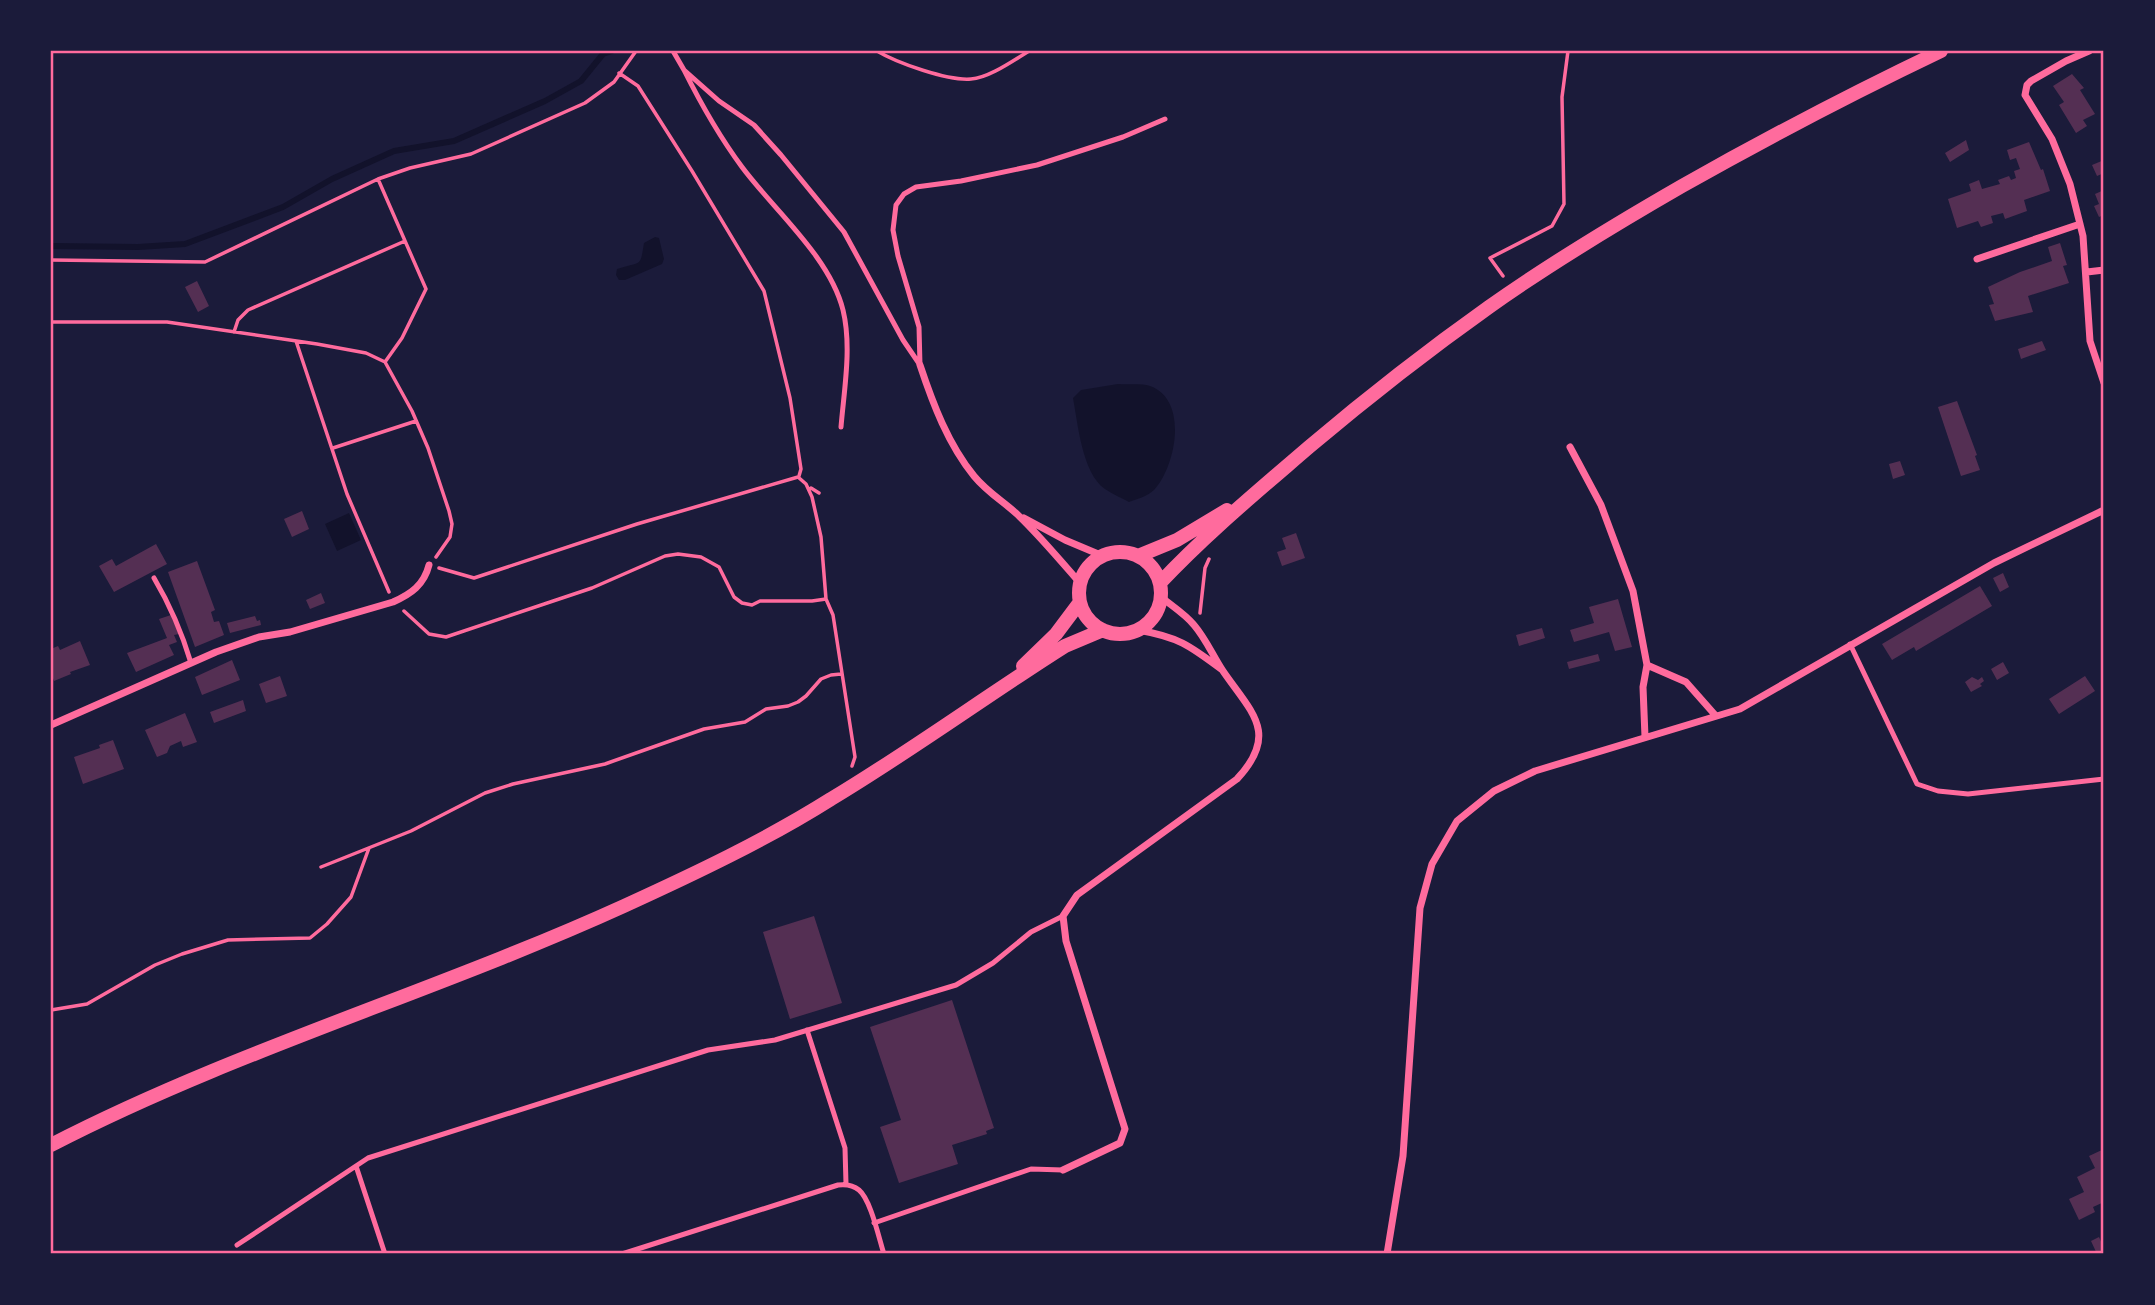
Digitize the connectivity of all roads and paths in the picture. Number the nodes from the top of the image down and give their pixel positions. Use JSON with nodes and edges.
{"nodes":[{"id":1,"x":636,"y":51,"type":"edge"},
{"id":2,"x":673,"y":51,"type":"edge"},
{"id":3,"x":877,"y":51,"type":"edge"},
{"id":4,"x":1029,"y":51,"type":"edge"},
{"id":5,"x":1568,"y":51,"type":"edge"},
{"id":6,"x":1941,"y":51,"type":"edge"},
{"id":7,"x":2089,"y":51,"type":"edge"},
{"id":8,"x":684,"y":70,"type":"junction"},
{"id":9,"x":619,"y":73,"type":"junction"},
{"id":10,"x":1165,"y":119,"type":"dead end"},
{"id":11,"x":378,"y":179,"type":"junction"},
{"id":12,"x":2080,"y":224,"type":"junction"},
{"id":13,"x":405,"y":241,"type":"junction"},
{"id":14,"x":1977,"y":259,"type":"dead end"},
{"id":15,"x":51,"y":260,"type":"edge"},
{"id":16,"x":2104,"y":270,"type":"edge"},
{"id":17,"x":2087,"y":272,"type":"junction"},
{"id":18,"x":1513,"y":290,"type":"junction"},
{"id":19,"x":51,"y":322,"type":"edge"},
{"id":20,"x":234,"y":332,"type":"junction"},
{"id":21,"x":296,"y":341,"type":"junction"},
{"id":22,"x":385,"y":362,"type":"junction"},
{"id":23,"x":920,"y":365,"type":"junction"},
{"id":24,"x":2104,"y":383,"type":"edge"},
{"id":25,"x":416,"y":421,"type":"junction"},
{"id":26,"x":841,"y":427,"type":"dead end"},
{"id":27,"x":1570,"y":447,"type":"dead end"},
{"id":28,"x":332,"y":448,"type":"junction"},
{"id":29,"x":799,"y":477,"type":"junction"},
{"id":30,"x":809,"y":488,"type":"junction"},
{"id":31,"x":1258,"y":491,"type":"junction"},
{"id":32,"x":819,"y":492,"type":"dead end"},
{"id":33,"x":2104,"y":510,"type":"edge"},
{"id":34,"x":1017,"y":514,"type":"junction"},
{"id":35,"x":1103,"y":556,"type":"junction"},
{"id":36,"x":1138,"y":556,"type":"junction"},
{"id":37,"x":429,"y":565,"type":"junction"},
{"id":38,"x":154,"y":578,"type":"dead end"},
{"id":39,"x":1080,"y":583,"type":"junction"},
{"id":40,"x":1160,"y":590,"type":"junction"},
{"id":41,"x":825,"y":599,"type":"junction"},
{"id":42,"x":393,"y":602,"type":"junction"},
{"id":43,"x":1080,"y":602,"type":"junction"},
{"id":44,"x":1103,"y":630,"type":"junction"},
{"id":45,"x":1138,"y":630,"type":"junction"},
{"id":46,"x":1850,"y":644,"type":"junction"},
{"id":47,"x":191,"y":663,"type":"junction"},
{"id":48,"x":1647,"y":665,"type":"junction"},
{"id":49,"x":1224,"y":671,"type":"junction"},
{"id":50,"x":841,"y":674,"type":"junction"},
{"id":51,"x":1002,"y":686,"type":"junction"},
{"id":52,"x":1716,"y":716,"type":"junction"},
{"id":53,"x":51,"y":725,"type":"edge"},
{"id":54,"x":1645,"y":737,"type":"junction"},
{"id":55,"x":846,"y":772,"type":"dead end"},
{"id":56,"x":2104,"y":779,"type":"edge"},
{"id":57,"x":369,"y":848,"type":"junction"},
{"id":58,"x":321,"y":867,"type":"dead end"},
{"id":59,"x":1063,"y":916,"type":"junction"},
{"id":60,"x":51,"y":1010,"type":"edge"},
{"id":61,"x":807,"y":1030,"type":"junction"},
{"id":62,"x":51,"y":1145,"type":"edge"},
{"id":63,"x":356,"y":1166,"type":"junction"},
{"id":64,"x":1063,"y":1170,"type":"joint"},
{"id":65,"x":846,"y":1184,"type":"junction"},
{"id":66,"x":873,"y":1223,"type":"junction"},
{"id":67,"x":237,"y":1245,"type":"dead end"},
{"id":68,"x":385,"y":1254,"type":"edge"},
{"id":69,"x":622,"y":1254,"type":"edge"},
{"id":70,"x":884,"y":1254,"type":"edge"},
{"id":71,"x":1387,"y":1254,"type":"edge"}],
"edges":[{"from":1,"to":9,"type":"path"},
{"from":2,"to":8,"type":"lane"},
{"from":3,"to":4,"type":"path"},
{"from":5,"to":18,"type":"path"},
{"from":6,"to":18,"type":"main road"},
{"from":7,"to":12,"type":"street"},
{"from":8,"to":23,"type":"lane"},
{"from":8,"to":26,"type":"lane"},
{"from":9,"to":11,"type":"path"},
{"from":9,"to":29,"type":"path"},
{"from":10,"to":23,"type":"lane"},
{"from":11,"to":13,"type":"path"},
{"from":11,"to":15,"type":"path"},
{"from":12,"to":14,"type":"street"},
{"from":12,"to":17,"type":"street"},
{"from":13,"to":20,"type":"path"},
{"from":13,"to":22,"type":"path"},
{"from":16,"to":17,"type":"street"},
{"from":17,"to":24,"type":"street"},
{"from":18,"to":31,"type":"main road"},
{"from":19,"to":20,"type":"path"},
{"from":20,"to":21,"type":"path"},
{"from":21,"to":22,"type":"path"},
{"from":21,"to":28,"type":"path"},
{"from":22,"to":25,"type":"path"},
{"from":23,"to":34,"type":"street"},
{"from":25,"to":28,"type":"path"},
{"from":25,"to":37,"type":"path"},
{"from":27,"to":48,"type":"street"},
{"from":28,"to":42,"type":"path"},
{"from":29,"to":30,"type":"path"},
{"from":29,"to":37,"type":"path"},
{"from":30,"to":32,"type":"path"},
{"from":30,"to":41,"type":"path"},
{"from":31,"to":36,"type":"main road"},
{"from":31,"to":40,"type":"main road"},
{"from":33,"to":46,"type":"street"},
{"from":34,"to":35,"type":"street"},
{"from":34,"to":39,"type":"street"},
{"from":35,"to":36,"type":"main road"},
{"from":35,"to":39,"type":"main road"},
{"from":36,"to":40,"type":"main road"},
{"from":37,"to":42,"type":"street"},
{"from":38,"to":47,"type":"lane"},
{"from":39,"to":43,"type":"main road"},
{"from":40,"to":45,"type":"main road"},
{"from":40,"to":49,"type":"street"},
{"from":41,"to":42,"type":"path"},
{"from":41,"to":50,"type":"path"},
{"from":42,"to":47,"type":"street"},
{"from":43,"to":44,"type":"main road"},
{"from":43,"to":51,"type":"main road"},
{"from":44,"to":45,"type":"main road"},
{"from":44,"to":51,"type":"main road"},
{"from":45,"to":49,"type":"street"},
{"from":46,"to":52,"type":"street"},
{"from":46,"to":56,"type":"lane"},
{"from":47,"to":53,"type":"street"},
{"from":48,"to":52,"type":"street"},
{"from":48,"to":54,"type":"street"},
{"from":49,"to":59,"type":"street"},
{"from":50,"to":55,"type":"path"},
{"from":50,"to":57,"type":"path"},
{"from":51,"to":62,"type":"main road"},
{"from":52,"to":54,"type":"street"},
{"from":54,"to":71,"type":"street"},
{"from":57,"to":58,"type":"path"},
{"from":57,"to":60,"type":"path"},
{"from":59,"to":61,"type":"lane"},
{"from":59,"to":64,"type":"street"},
{"from":61,"to":63,"type":"lane"},
{"from":61,"to":65,"type":"lane"},
{"from":63,"to":67,"type":"lane"},
{"from":63,"to":68,"type":"lane"},
{"from":64,"to":66,"type":"lane"},
{"from":65,"to":66,"type":"lane"},
{"from":65,"to":69,"type":"lane"},
{"from":66,"to":70,"type":"lane"}]}
